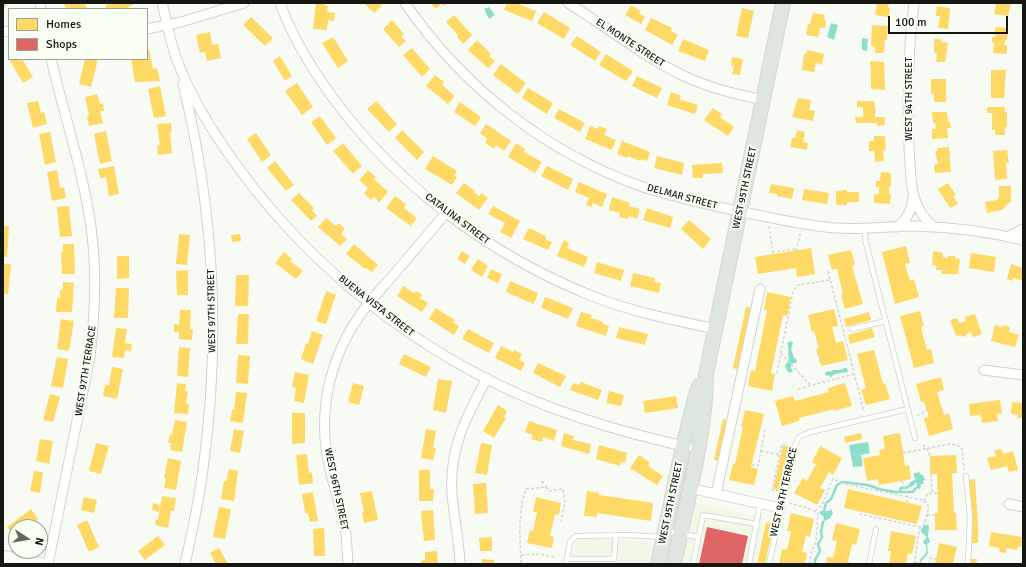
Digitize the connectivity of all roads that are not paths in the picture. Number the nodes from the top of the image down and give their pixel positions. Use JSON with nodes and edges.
{"nodes":[{"id":1,"x":162,"y":3,"type":"edge"},
{"id":2,"x":244,"y":3,"type":"edge"},
{"id":3,"x":280,"y":3,"type":"edge"},
{"id":4,"x":405,"y":3,"type":"edge"},
{"id":5,"x":568,"y":3,"type":"edge"},
{"id":6,"x":783,"y":3,"type":"edge"},
{"id":7,"x":914,"y":3,"type":"edge"},
{"id":8,"x":168,"y":25,"type":"junction"},
{"id":9,"x":148,"y":29,"type":"edge"},
{"id":10,"x":176,"y":58,"type":"junction"},
{"id":11,"x":51,"y":60,"type":"edge"},
{"id":12,"x":763,"y":100,"type":"junction"},
{"id":13,"x":914,"y":196,"type":"junction"},
{"id":14,"x":740,"y":211,"type":"junction"},
{"id":15,"x":446,"y":212,"type":"junction"},
{"id":16,"x":897,"y":227,"type":"junction"},
{"id":17,"x":934,"y":227,"type":"junction"},
{"id":18,"x":864,"y":229,"type":"junction"},
{"id":19,"x":1023,"y":229,"type":"edge"},
{"id":20,"x":1007,"y":236,"type":"junction"},
{"id":21,"x":1023,"y":240,"type":"edge"},
{"id":22,"x":760,"y":289,"type":"dead end"},
{"id":23,"x":369,"y":303,"type":"junction"},
{"id":24,"x":886,"y":320,"type":"junction"},
{"id":25,"x":715,"y":329,"type":"junction"},
{"id":26,"x":852,"y":330,"type":"dead end"},
{"id":27,"x":984,"y":370,"type":"dead end"},
{"id":28,"x":706,"y":374,"type":"junction"},
{"id":29,"x":1023,"y":375,"type":"edge"},
{"id":30,"x":487,"y":378,"type":"junction"},
{"id":31,"x":908,"y":409,"type":"junction"},
{"id":32,"x":915,"y":438,"type":"dead end"},
{"id":33,"x":684,"y":446,"type":"junction"},
{"id":34,"x":698,"y":449,"type":"junction"},
{"id":35,"x":965,"y":475,"type":"road end"},
{"id":36,"x":689,"y":488,"type":"junction"},
{"id":37,"x":716,"y":494,"type":"junction"},
{"id":38,"x":760,"y":504,"type":"junction"},
{"id":39,"x":1009,"y":504,"type":"dead end"},
{"id":40,"x":1023,"y":507,"type":"edge"},
{"id":41,"x":780,"y":508,"type":"junction"},
{"id":42,"x":757,"y":524,"type":"junction"},
{"id":43,"x":876,"y":529,"type":"dead end"},
{"id":44,"x":664,"y":534,"type":"junction"},
{"id":45,"x":680,"y":534,"type":"junction"},
{"id":46,"x":616,"y":535,"type":"junction"},
{"id":47,"x":698,"y":537,"type":"junction"},
{"id":48,"x":3,"y":557,"type":"edge"},
{"id":49,"x":591,"y":561,"type":"edge"},
{"id":50,"x":566,"y":562,"type":"edge"},
{"id":51,"x":40,"y":564,"type":"edge"},
{"id":52,"x":48,"y":564,"type":"edge"},
{"id":53,"x":185,"y":564,"type":"edge"},
{"id":54,"x":348,"y":564,"type":"edge"},
{"id":55,"x":460,"y":564,"type":"edge"},
{"id":56,"x":658,"y":564,"type":"edge"},
{"id":57,"x":674,"y":564,"type":"edge"},
{"id":58,"x":693,"y":564,"type":"edge"},
{"id":59,"x":749,"y":564,"type":"edge"},
{"id":60,"x":768,"y":564,"type":"edge"},
{"id":61,"x":869,"y":564,"type":"edge"},
{"id":62,"x":968,"y":564,"type":"edge"}],
"edges":[{"from":1,"to":8,"type":"street"},
{"from":2,"to":8,"type":"street"},
{"from":3,"to":15,"type":"street","name":"CATALINA STREET"},
{"from":4,"to":14,"type":"street","name":"DELMAR STREET"},
{"from":5,"to":12,"type":"street","name":"EL MONTE STREET"},
{"from":6,"to":12,"type":"main road","name":"WEST 95TH STREET"},
{"from":7,"to":13,"type":"street","name":"WEST 94TH STREET"},
{"from":8,"to":9,"type":"street"},
{"from":8,"to":10,"type":"street","name":"BUENA VISTA STREET"},
{"from":10,"to":23,"type":"street","name":"BUENA VISTA STREET"},
{"from":10,"to":53,"type":"street","name":"WEST 97TH STREET"},
{"from":11,"to":52,"type":"street","name":"WEST 97TH TERRACE"},
{"from":12,"to":14,"type":"main road","name":"WEST 95TH STREET"},
{"from":13,"to":16,"type":"street","name":"WEST 94TH STREET"},
{"from":13,"to":17,"type":"street","name":"WEST 94TH STREET"},
{"from":14,"to":18,"type":"street","name":"DELMAR STREET"},
{"from":14,"to":25,"type":"main road","name":"WEST 95TH STREET"},
{"from":15,"to":23,"type":"street","name":"WEST 96TH STREET"},
{"from":15,"to":25,"type":"street","name":"CATALINA STREET"},
{"from":16,"to":17,"type":"street","name":"DELMAR STREET"},
{"from":16,"to":18,"type":"street","name":"DELMAR STREET"},
{"from":17,"to":20,"type":"street","name":"DELMAR STREET"},
{"from":18,"to":24,"type":"lane"},
{"from":19,"to":20,"type":"street"},
{"from":20,"to":21,"type":"street","name":"DELMAR STREET"},
{"from":22,"to":37,"type":"street"},
{"from":23,"to":30,"type":"street","name":"BUENA VISTA STREET"},
{"from":23,"to":54,"type":"street","name":"WEST 96TH STREET"},
{"from":24,"to":26,"type":"lane"},
{"from":24,"to":31,"type":"lane"},
{"from":25,"to":28,"type":"main road","name":"WEST 95TH STREET"},
{"from":27,"to":29,"type":"street"},
{"from":28,"to":33,"type":"main road","name":"WEST 95TH STREET"},
{"from":28,"to":34,"type":"main road","name":"WEST 95TH STREET"},
{"from":30,"to":33,"type":"street","name":"BUENA VISTA STREET"},
{"from":30,"to":55,"type":"street"},
{"from":31,"to":32,"type":"lane"},
{"from":31,"to":41,"type":"lane","name":"WEST 94TH TERRACE"},
{"from":33,"to":34,"type":"street","name":"BUENA VISTA STREET"},
{"from":33,"to":44,"type":"main road","name":"WEST 95TH STREET"},
{"from":34,"to":36,"type":"main road","name":"WEST 95TH STREET"},
{"from":35,"to":62,"type":"lane"},
{"from":36,"to":37,"type":"street"},
{"from":36,"to":45,"type":"main road","name":"WEST 95TH STREET"},
{"from":37,"to":38,"type":"street"},
{"from":38,"to":41,"type":"street"},
{"from":38,"to":42,"type":"lane"},
{"from":39,"to":40,"type":"street"},
{"from":41,"to":60,"type":"lane","name":"WEST 94TH TERRACE"},
{"from":42,"to":47,"type":"lane"},
{"from":42,"to":59,"type":"lane"},
{"from":43,"to":61,"type":"lane"},
{"from":44,"to":45,"type":"lane"},
{"from":44,"to":46,"type":"lane"},
{"from":44,"to":56,"type":"main road","name":"WEST 95TH STREET"},
{"from":45,"to":47,"type":"lane"},
{"from":45,"to":57,"type":"main road","name":"WEST 95TH STREET"},
{"from":46,"to":49,"type":"lane"},
{"from":46,"to":50,"type":"lane"},
{"from":47,"to":58,"type":"lane"},
{"from":48,"to":51,"type":"main road"},
{"from":49,"to":50,"type":"lane"}]}
